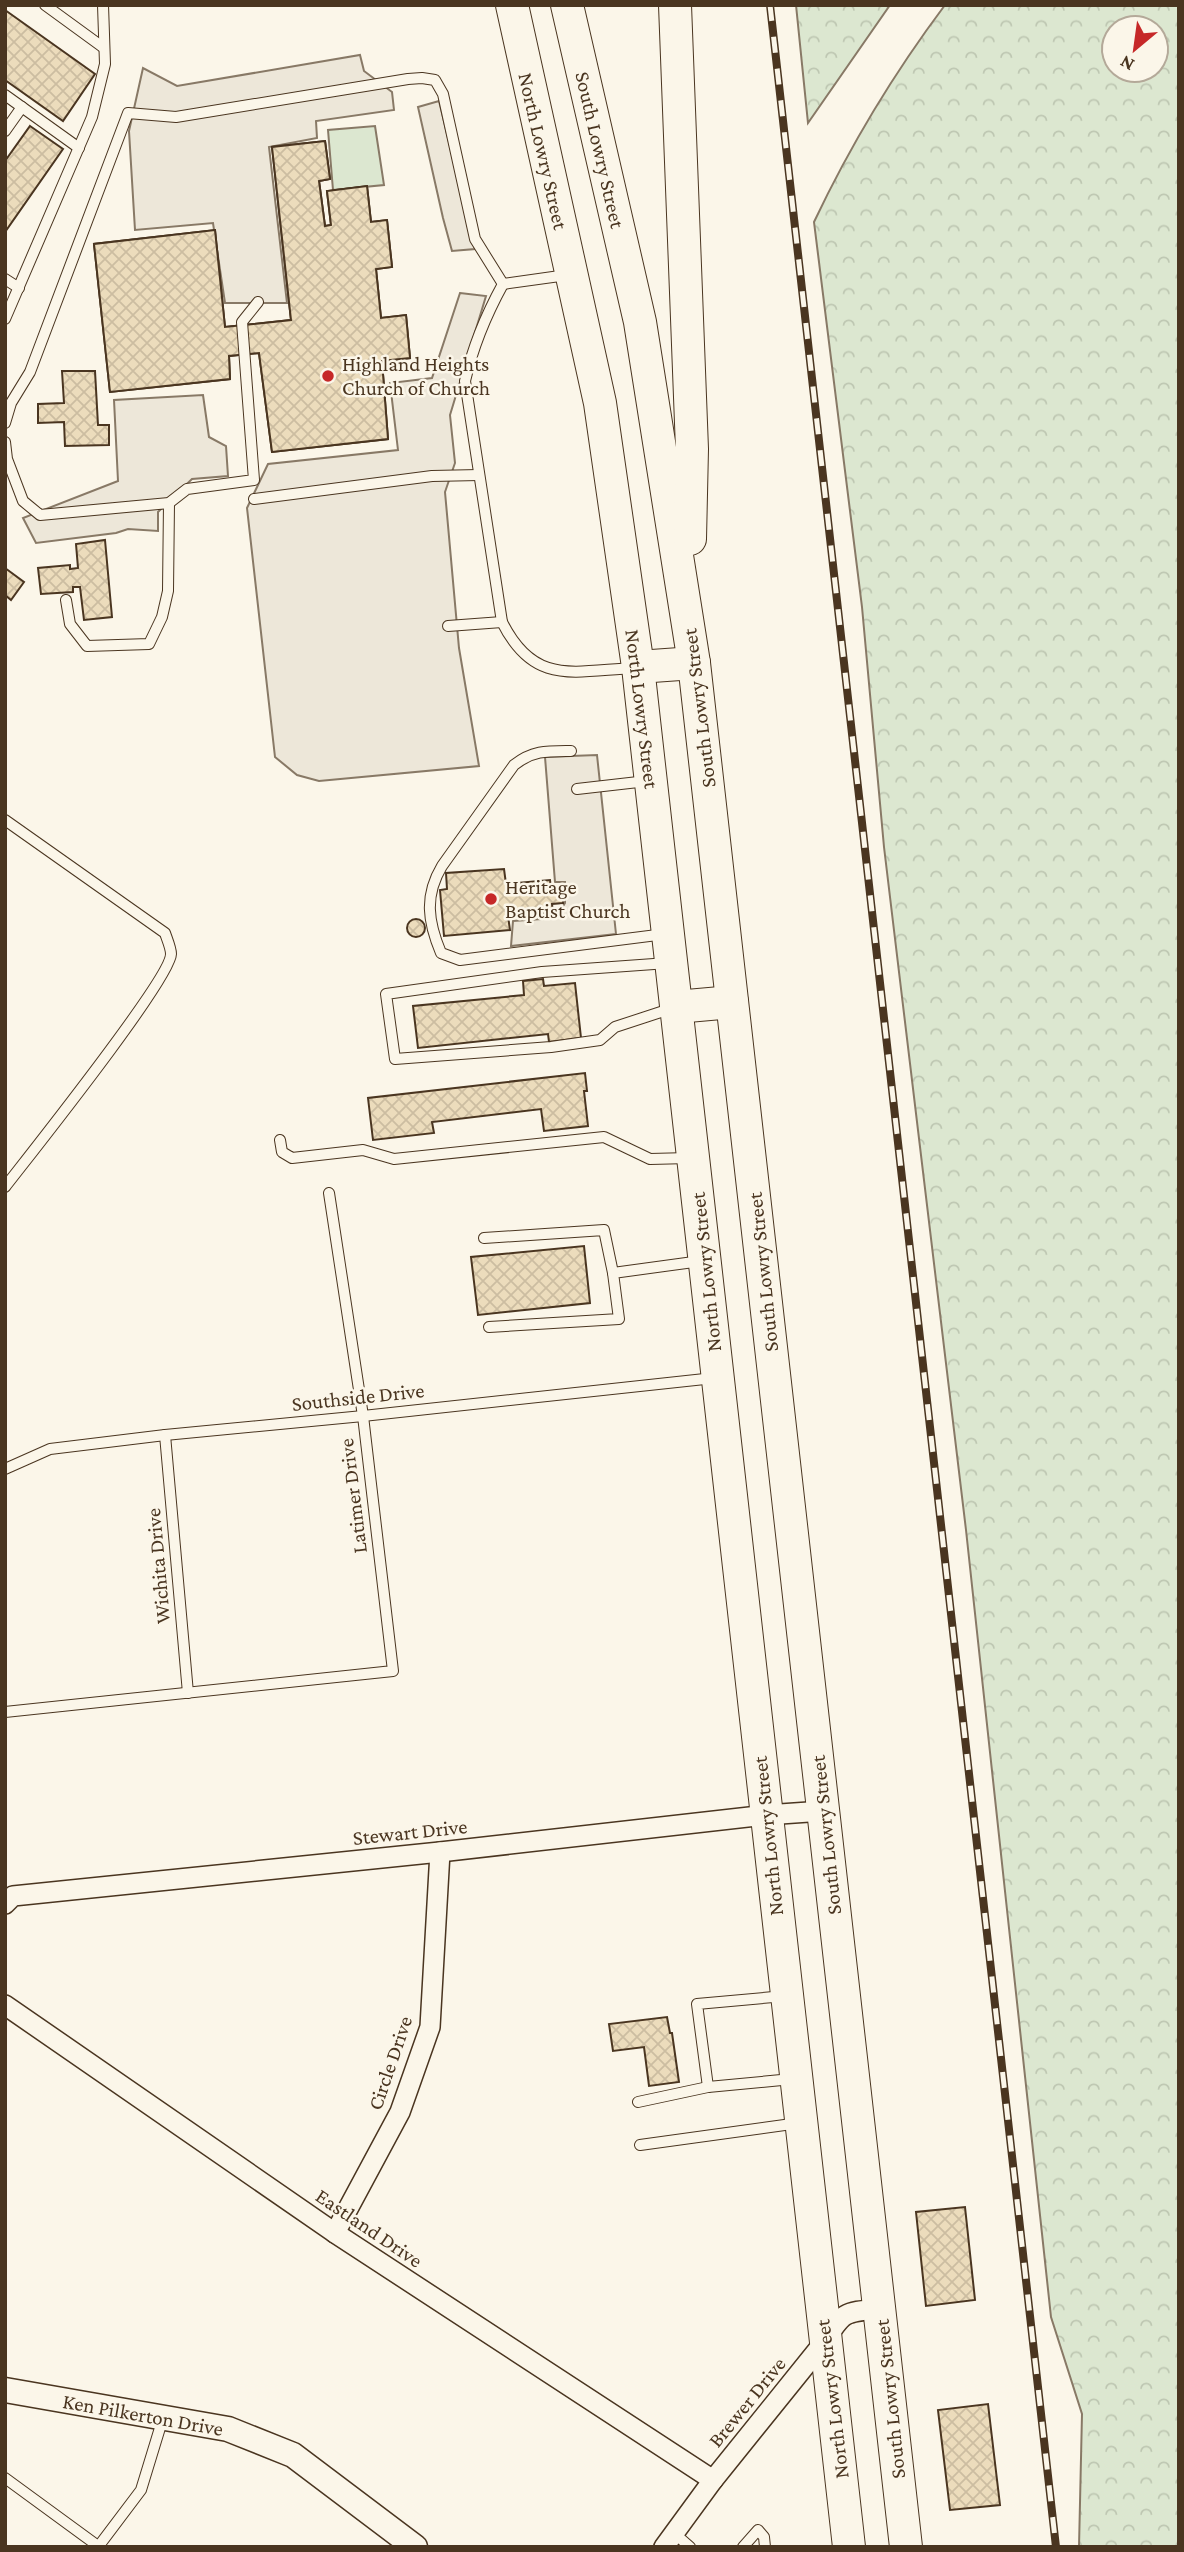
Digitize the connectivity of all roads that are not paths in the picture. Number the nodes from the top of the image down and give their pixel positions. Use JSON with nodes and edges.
{"nodes":[{"id":1,"x":46,"y":5,"type":"edge"},
{"id":2,"x":103,"y":5,"type":"edge"},
{"id":3,"x":512,"y":5,"type":"edge"},
{"id":4,"x":567,"y":5,"type":"edge"},
{"id":5,"x":675,"y":5,"type":"edge"},
{"id":6,"x":104,"y":48,"type":"junction"},
{"id":7,"x":5,"y":95,"type":"edge"},
{"id":8,"x":22,"y":107,"type":"junction"},
{"id":9,"x":5,"y":131,"type":"edge"},
{"id":10,"x":79,"y":148,"type":"junction"},
{"id":11,"x":571,"y":274,"type":"junction"},
{"id":12,"x":5,"y":279,"type":"edge"},
{"id":13,"x":503,"y":284,"type":"junction"},
{"id":14,"x":19,"y":288,"type":"junction"},
{"id":15,"x":258,"y":302,"type":"dead end"},
{"id":16,"x":5,"y":319,"type":"edge"},
{"id":17,"x":5,"y":424,"type":"edge"},
{"id":18,"x":5,"y":442,"type":"edge"},
{"id":19,"x":479,"y":475,"type":"junction"},
{"id":20,"x":254,"y":499,"type":"dead end"},
{"id":21,"x":169,"y":503,"type":"junction"},
{"id":22,"x":66,"y":600,"type":"dead end"},
{"id":23,"x":502,"y":622,"type":"junction"},
{"id":24,"x":689,"y":625,"type":"junction"},
{"id":25,"x":448,"y":626,"type":"dead end"},
{"id":26,"x":694,"y":663,"type":"junction"},
{"id":27,"x":638,"y":667,"type":"junction"},
{"id":28,"x":571,"y":751,"type":"dead end"},
{"id":29,"x":651,"y":781,"type":"junction"},
{"id":30,"x":577,"y":789,"type":"dead end"},
{"id":31,"x":5,"y":820,"type":"edge"},
{"id":32,"x":671,"y":948,"type":"junction"},
{"id":33,"x":732,"y":1002,"type":"junction"},
{"id":34,"x":676,"y":1007,"type":"junction"},
{"id":35,"x":280,"y":1140,"type":"dead end"},
{"id":36,"x":693,"y":1157,"type":"junction"},
{"id":37,"x":5,"y":1187,"type":"edge"},
{"id":38,"x":329,"y":1193,"type":"dead end"},
{"id":39,"x":484,"y":1238,"type":"dead end"},
{"id":40,"x":705,"y":1261,"type":"junction"},
{"id":41,"x":613,"y":1273,"type":"junction"},
{"id":42,"x":489,"y":1327,"type":"dead end"},
{"id":43,"x":718,"y":1378,"type":"junction"},
{"id":44,"x":363,"y":1416,"type":"junction"},
{"id":45,"x":165,"y":1435,"type":"junction"},
{"id":46,"x":5,"y":1469,"type":"edge"},
{"id":47,"x":188,"y":1693,"type":"junction"},
{"id":48,"x":5,"y":1712,"type":"edge"},
{"id":49,"x":823,"y":1811,"type":"junction"},
{"id":50,"x":766,"y":1815,"type":"junction"},
{"id":51,"x":440,"y":1852,"type":"junction"},
{"id":52,"x":5,"y":1904,"type":"edge"},
{"id":53,"x":786,"y":1996,"type":"junction"},
{"id":54,"x":5,"y":2006,"type":"edge"},
{"id":55,"x":796,"y":2079,"type":"junction"},
{"id":56,"x":708,"y":2087,"type":"junction"},
{"id":57,"x":638,"y":2102,"type":"dead end"},
{"id":58,"x":800,"y":2122,"type":"junction"},
{"id":59,"x":640,"y":2145,"type":"dead end"},
{"id":60,"x":335,"y":2233,"type":"junction"},
{"id":61,"x":880,"y":2309,"type":"junction"},
{"id":62,"x":825,"y":2341,"type":"junction"},
{"id":63,"x":5,"y":2390,"type":"edge"},
{"id":64,"x":163,"y":2417,"type":"junction"},
{"id":65,"x":5,"y":2478,"type":"edge"},
{"id":66,"x":713,"y":2480,"type":"junction"},
{"id":67,"x":669,"y":2540,"type":"edge"},
{"id":68,"x":98,"y":2547,"type":"edge"},
{"id":69,"x":415,"y":2547,"type":"edge"},
{"id":70,"x":690,"y":2547,"type":"edge"},
{"id":71,"x":743,"y":2547,"type":"edge"},
{"id":72,"x":765,"y":2547,"type":"edge"},
{"id":73,"x":849,"y":2547,"type":"edge"},
{"id":74,"x":906,"y":2547,"type":"edge"}],
"edges":[{"from":1,"to":6,"type":"lane"},
{"from":2,"to":6,"type":"lane"},
{"from":3,"to":11,"type":"main road","name":"North Lowry Street"},
{"from":4,"to":24,"type":"main road","name":"South Lowry Street"},
{"from":5,"to":24,"type":"main road"},
{"from":6,"to":10,"type":"lane"},
{"from":7,"to":8,"type":"lane"},
{"from":8,"to":9,"type":"lane"},
{"from":8,"to":10,"type":"lane"},
{"from":10,"to":14,"type":"lane"},
{"from":11,"to":13,"type":"lane"},
{"from":11,"to":27,"type":"main road","name":"North Lowry Street"},
{"from":12,"to":14,"type":"lane"},
{"from":13,"to":17,"type":"lane"},
{"from":13,"to":19,"type":"lane"},
{"from":14,"to":16,"type":"lane"},
{"from":15,"to":21,"type":"lane"},
{"from":18,"to":21,"type":"lane"},
{"from":19,"to":20,"type":"lane"},
{"from":19,"to":23,"type":"lane"},
{"from":21,"to":22,"type":"lane"},
{"from":23,"to":25,"type":"lane"},
{"from":23,"to":27,"type":"lane"},
{"from":24,"to":26,"type":"main road","name":"South Lowry Street"},
{"from":26,"to":27,"type":"main road"},
{"from":26,"to":33,"type":"main road","name":"South Lowry Street"},
{"from":27,"to":29,"type":"main road","name":"North Lowry Street"},
{"from":28,"to":32,"type":"lane"},
{"from":29,"to":30,"type":"lane"},
{"from":29,"to":32,"type":"main road","name":"North Lowry Street"},
{"from":31,"to":37,"type":"lane"},
{"from":32,"to":34,"type":"main road","name":"North Lowry Street"},
{"from":32,"to":34,"type":"lane"},
{"from":33,"to":34,"type":"main road"},
{"from":33,"to":49,"type":"main road","name":"South Lowry Street"},
{"from":34,"to":36,"type":"main road","name":"North Lowry Street"},
{"from":35,"to":36,"type":"lane"},
{"from":36,"to":40,"type":"main road","name":"North Lowry Street"},
{"from":38,"to":44,"type":"lane","name":"Latimer Drive"},
{"from":39,"to":41,"type":"lane"},
{"from":40,"to":41,"type":"lane"},
{"from":40,"to":43,"type":"main road","name":"North Lowry Street"},
{"from":41,"to":42,"type":"lane"},
{"from":43,"to":44,"type":"lane","name":"Southside Drive"},
{"from":43,"to":50,"type":"main road","name":"North Lowry Street"},
{"from":44,"to":45,"type":"lane","name":"Southside Drive"},
{"from":44,"to":47,"type":"lane","name":"Latimer Drive"},
{"from":45,"to":46,"type":"lane","name":"Southside Drive"},
{"from":45,"to":47,"type":"lane","name":"Wichita Drive"},
{"from":47,"to":48,"type":"lane"},
{"from":49,"to":50,"type":"street","name":"Stewart Drive"},
{"from":49,"to":61,"type":"main road","name":"South Lowry Street"},
{"from":50,"to":51,"type":"street","name":"Stewart Drive"},
{"from":50,"to":53,"type":"main road","name":"North Lowry Street"},
{"from":51,"to":52,"type":"street","name":"Stewart Drive"},
{"from":51,"to":60,"type":"street","name":"Circle Drive"},
{"from":53,"to":55,"type":"main road","name":"North Lowry Street"},
{"from":53,"to":56,"type":"lane"},
{"from":54,"to":60,"type":"street","name":"Eastland Drive"},
{"from":55,"to":56,"type":"lane"},
{"from":55,"to":58,"type":"main road","name":"North Lowry Street"},
{"from":56,"to":57,"type":"lane"},
{"from":58,"to":59,"type":"lane"},
{"from":58,"to":62,"type":"main road","name":"North Lowry Street"},
{"from":60,"to":66,"type":"street","name":"Eastland Drive"},
{"from":61,"to":62,"type":"street","name":"Brewer Drive"},
{"from":61,"to":74,"type":"main road","name":"South Lowry Street"},
{"from":62,"to":66,"type":"street","name":"Brewer Drive"},
{"from":62,"to":73,"type":"main road","name":"North Lowry Street"},
{"from":63,"to":64,"type":"street","name":"Ken Pilkerton Drive"},
{"from":64,"to":68,"type":"lane"},
{"from":64,"to":69,"type":"street","name":"Ken Pilkerton Drive"},
{"from":65,"to":68,"type":"lane"},
{"from":66,"to":67,"type":"street","name":"Brewer Drive"},
{"from":67,"to":70,"type":"lane"},
{"from":71,"to":72,"type":"lane"}]}
